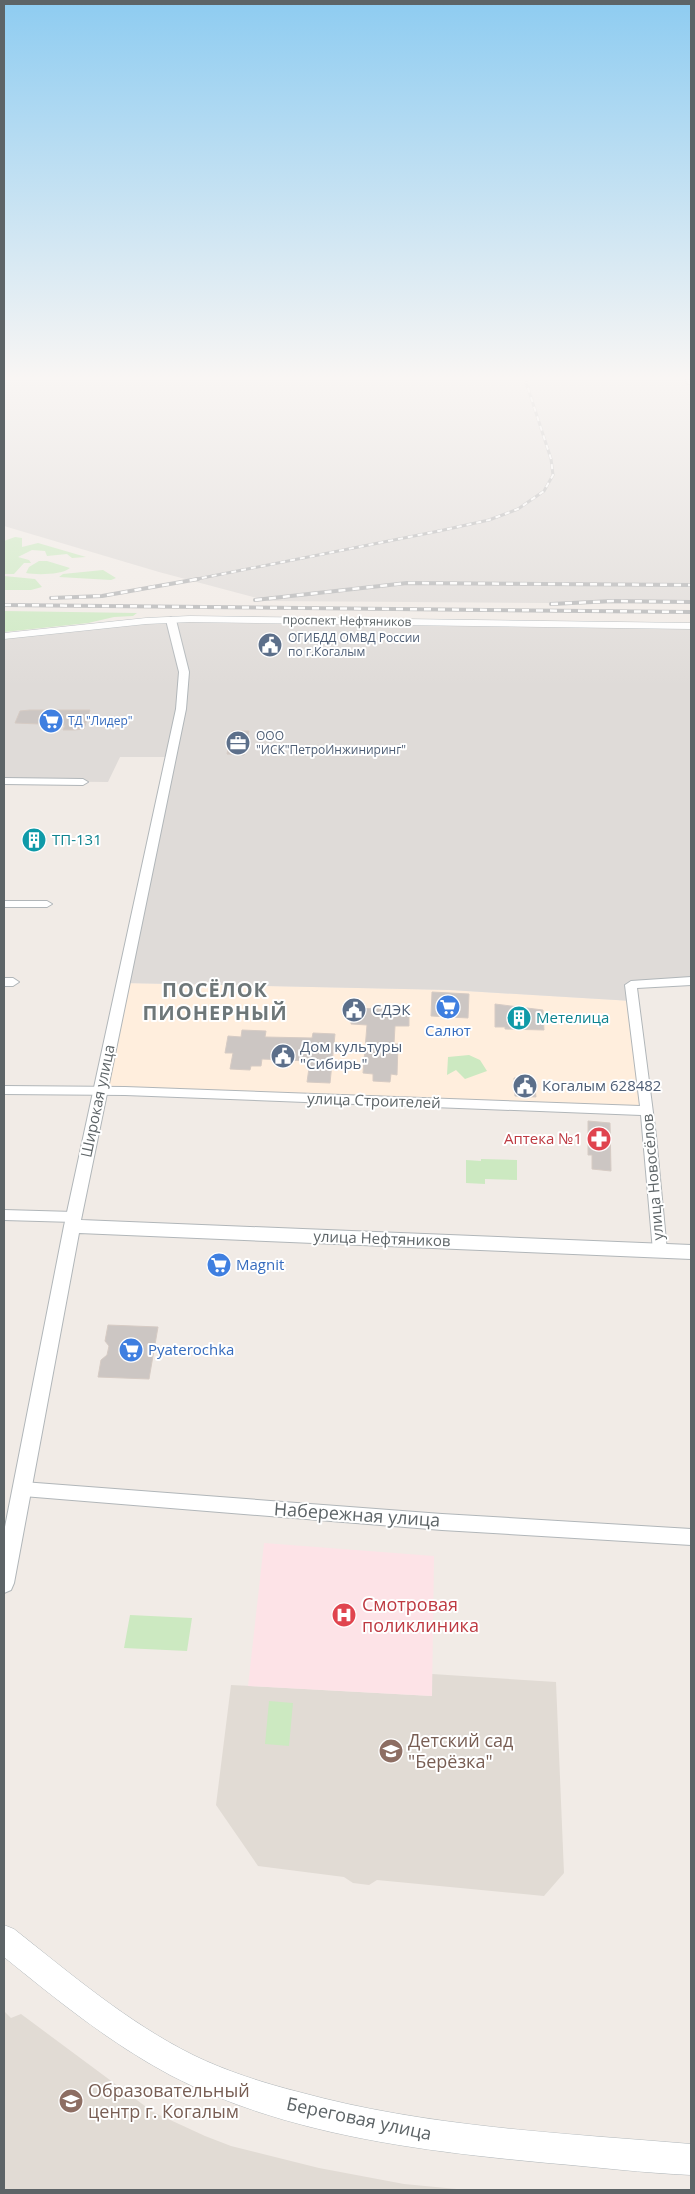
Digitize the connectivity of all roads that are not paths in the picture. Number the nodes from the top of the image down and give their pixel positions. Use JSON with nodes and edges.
{"nodes":[{"id":1,"x":171,"y":620,"type":"junction"},
{"id":2,"x":691,"y":626,"type":"edge"},
{"id":3,"x":4,"y":636,"type":"edge"},
{"id":4,"x":4,"y":781,"type":"edge"},
{"id":5,"x":83,"y":782,"type":"dead end"},
{"id":6,"x":4,"y":904,"type":"edge"},
{"id":7,"x":47,"y":904,"type":"dead end"},
{"id":8,"x":691,"y":981,"type":"edge"},
{"id":9,"x":4,"y":1090,"type":"edge"},
{"id":10,"x":100,"y":1091,"type":"junction"},
{"id":11,"x":647,"y":1111,"type":"junction"},
{"id":12,"x":4,"y":1215,"type":"edge"},
{"id":13,"x":73,"y":1221,"type":"junction"},
{"id":14,"x":660,"y":1251,"type":"junction"},
{"id":15,"x":691,"y":1252,"type":"edge"},
{"id":16,"x":23,"y":1489,"type":"junction"},
{"id":17,"x":691,"y":1537,"type":"edge"},
{"id":18,"x":4,"y":1584,"type":"edge"},
{"id":19,"x":4,"y":1926,"type":"edge"},
{"id":20,"x":4,"y":1939,"type":"edge"},
{"id":21,"x":58,"y":1980,"type":"junction"},
{"id":22,"x":691,"y":2160,"type":"edge"}],
"edges":[{"from":1,"to":2,"type":"main road","name":"проспект Нефтяников"},
{"from":1,"to":3,"type":"main road","name":"проспект Нефтяников"},
{"from":1,"to":10,"type":"street","name":"Широкая улица"},
{"from":4,"to":5,"type":"street"},
{"from":6,"to":7,"type":"street"},
{"from":8,"to":11,"type":"street","name":"улица Новосёлов"},
{"from":9,"to":10,"type":"street","name":"улица Строителей"},
{"from":10,"to":11,"type":"street","name":"улица Строителей"},
{"from":10,"to":13,"type":"street","name":"Широкая улица"},
{"from":11,"to":14,"type":"street","name":"улица Новосёлов"},
{"from":12,"to":13,"type":"street"},
{"from":13,"to":14,"type":"street","name":"улица Нефтяников"},
{"from":13,"to":16,"type":"street","name":"Широкая улица"},
{"from":14,"to":15,"type":"street","name":"улица Нефтяников"},
{"from":16,"to":17,"type":"street","name":"Набережная улица"},
{"from":16,"to":18,"type":"street","name":"Широкая улица"},
{"from":19,"to":21,"type":"main road","name":"Береговая улица"},
{"from":20,"to":21,"type":"main road","name":"Береговая улица"},
{"from":21,"to":22,"type":"main road","name":"Береговая улица"}]}
